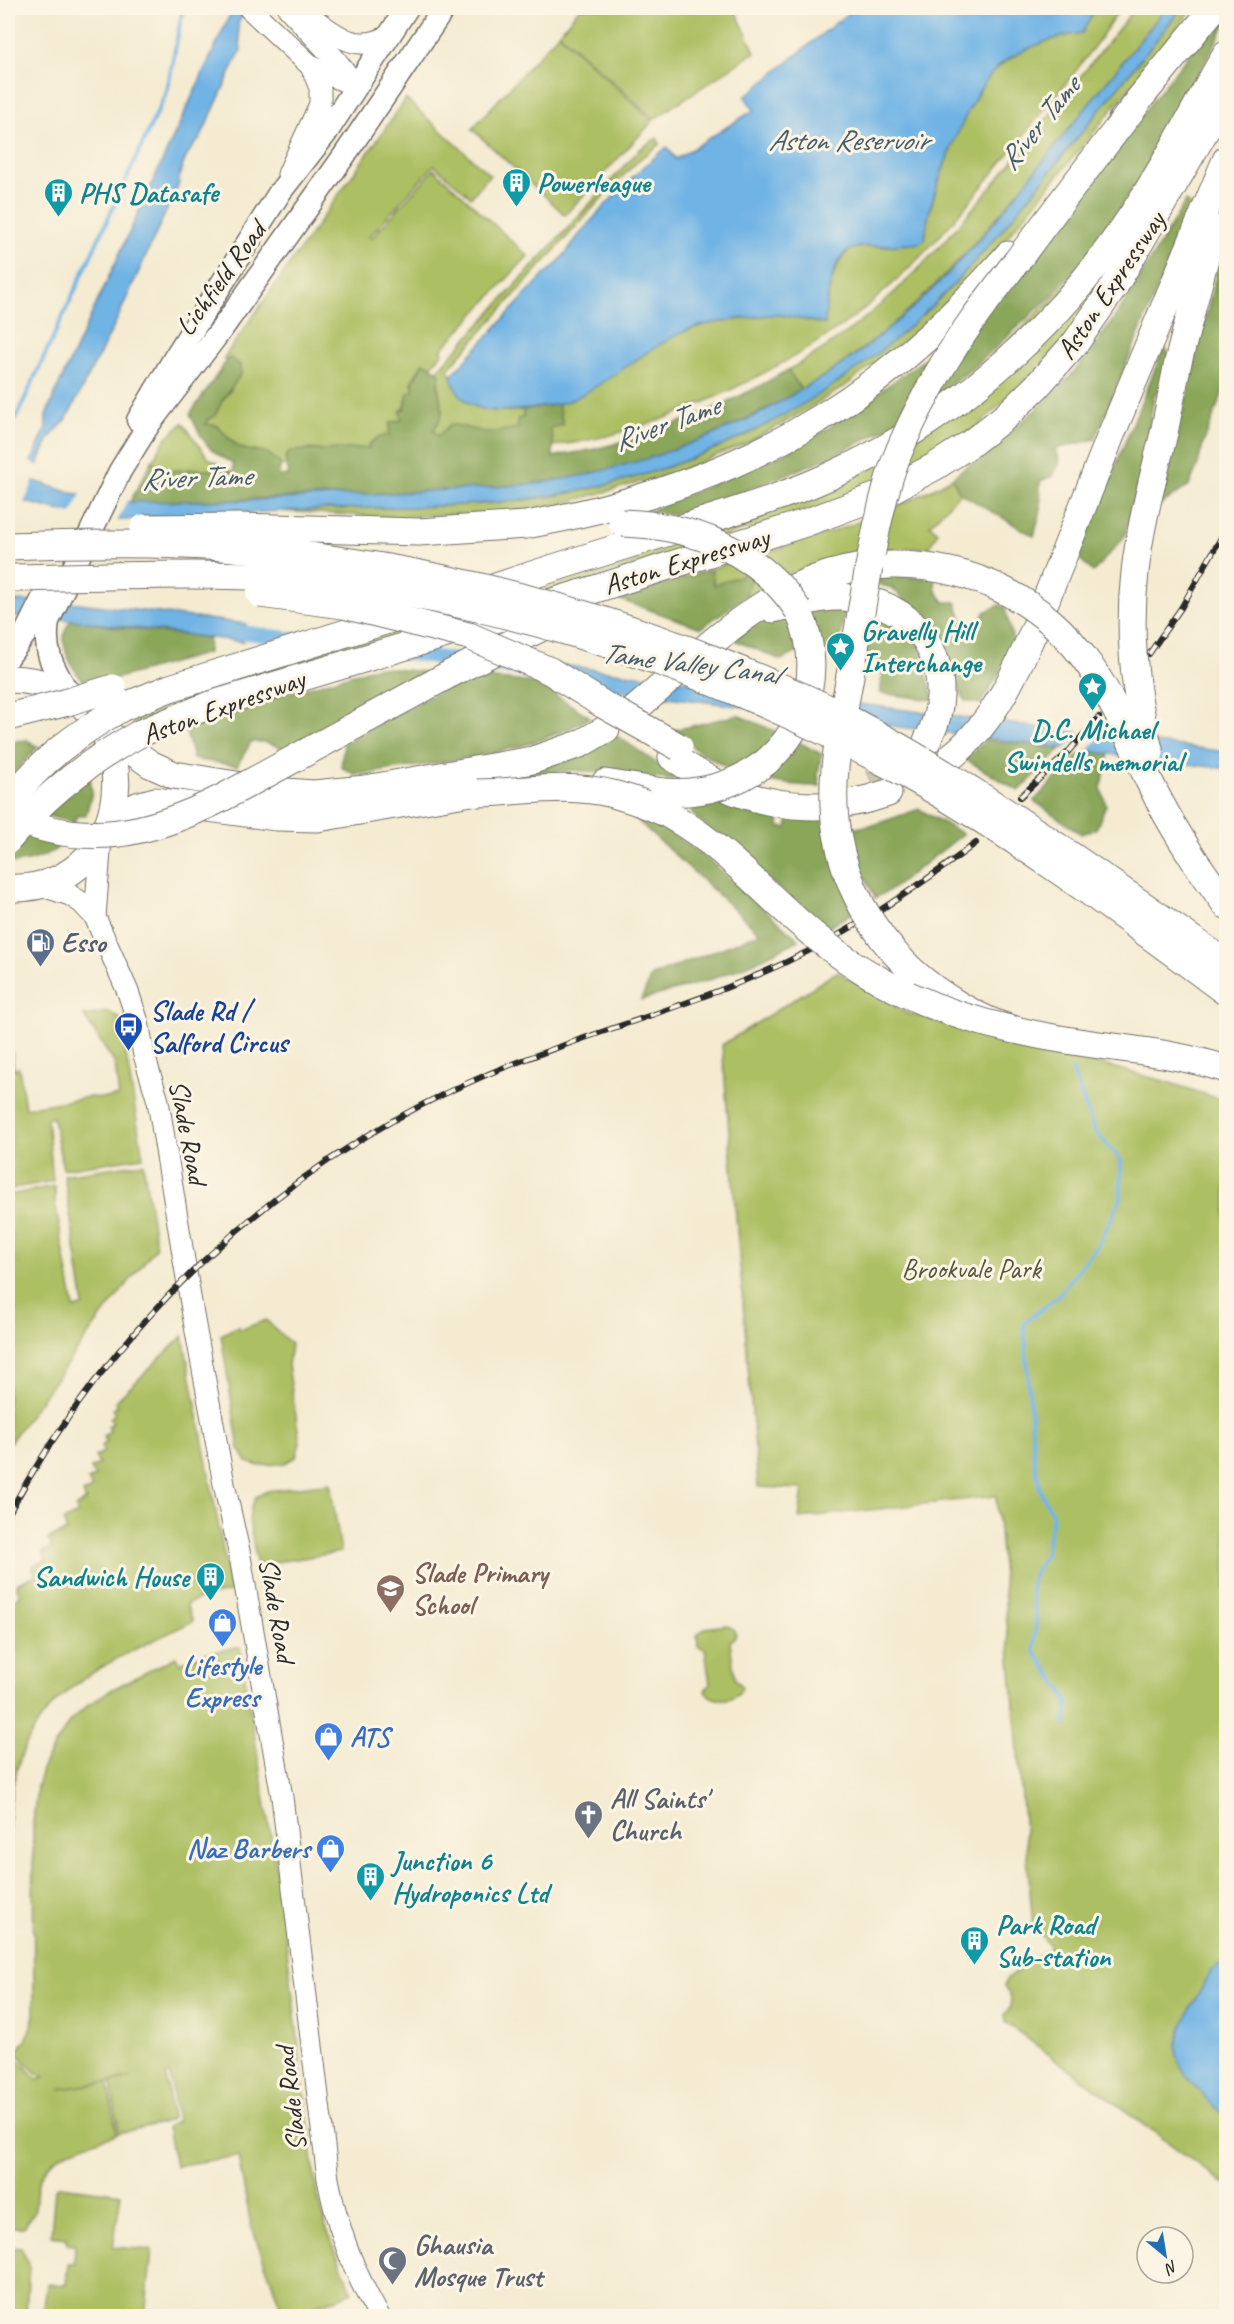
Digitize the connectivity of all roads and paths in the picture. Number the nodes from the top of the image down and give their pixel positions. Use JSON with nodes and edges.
{"nodes":[{"id":1,"x":288,"y":8,"type":"edge"},
{"id":2,"x":297,"y":8,"type":"edge"},
{"id":3,"x":407,"y":8,"type":"edge"},
{"id":4,"x":427,"y":8,"type":"edge"},
{"id":5,"x":444,"y":8,"type":"edge"},
{"id":6,"x":1214,"y":8,"type":"edge"},
{"id":7,"x":252,"y":11,"type":"edge"},
{"id":8,"x":388,"y":36,"type":"junction"},
{"id":9,"x":1227,"y":54,"type":"edge"},
{"id":10,"x":311,"y":66,"type":"junction"},
{"id":11,"x":355,"y":86,"type":"junction"},
{"id":12,"x":1227,"y":95,"type":"edge"},
{"id":13,"x":1138,"y":102,"type":"junction"},
{"id":14,"x":344,"y":156,"type":"junction"},
{"id":15,"x":1227,"y":160,"type":"edge"},
{"id":16,"x":1227,"y":174,"type":"edge"},
{"id":17,"x":280,"y":192,"type":"junction"},
{"id":18,"x":103,"y":494,"type":"junction"},
{"id":19,"x":526,"y":525,"type":"junction"},
{"id":20,"x":8,"y":534,"type":"edge"},
{"id":21,"x":8,"y":546,"type":"edge"},
{"id":22,"x":712,"y":552,"type":"junction"},
{"id":23,"x":8,"y":578,"type":"edge"},
{"id":24,"x":8,"y":590,"type":"edge"},
{"id":25,"x":748,"y":614,"type":"junction"},
{"id":26,"x":40,"y":621,"type":"junction"},
{"id":27,"x":367,"y":626,"type":"junction"},
{"id":28,"x":8,"y":657,"type":"edge"},
{"id":29,"x":8,"y":679,"type":"edge"},
{"id":30,"x":70,"y":696,"type":"junction"},
{"id":31,"x":118,"y":698,"type":"junction"},
{"id":32,"x":638,"y":707,"type":"dead end"},
{"id":33,"x":8,"y":717,"type":"edge"},
{"id":34,"x":605,"y":717,"type":"junction"},
{"id":35,"x":101,"y":729,"type":"junction"},
{"id":36,"x":927,"y":741,"type":"tunnel mouth"},
{"id":37,"x":952,"y":756,"type":"dead end"},
{"id":38,"x":872,"y":790,"type":"tunnel mouth"},
{"id":39,"x":477,"y":792,"type":"junction"},
{"id":40,"x":8,"y":803,"type":"edge"},
{"id":41,"x":8,"y":816,"type":"edge"},
{"id":42,"x":104,"y":834,"type":"junction"},
{"id":43,"x":8,"y":840,"type":"edge"},
{"id":44,"x":1195,"y":861,"type":"junction"},
{"id":45,"x":17,"y":890,"type":"edge"},
{"id":46,"x":1227,"y":905,"type":"edge"},
{"id":47,"x":95,"y":917,"type":"junction"},
{"id":48,"x":1227,"y":963,"type":"edge"},
{"id":49,"x":1227,"y":992,"type":"edge"},
{"id":50,"x":1014,"y":1030,"type":"junction"},
{"id":51,"x":1227,"y":1069,"type":"edge"},
{"id":52,"x":379,"y":2316,"type":"edge"}],
"edges":[{"from":1,"to":11,"type":"street"},
{"from":2,"to":8,"type":"street"},
{"from":3,"to":8,"type":"main road","name":"Lichfield Road"},
{"from":4,"to":11,"type":"main road"},
{"from":5,"to":14,"type":"main road","name":"Lichfield Road"},
{"from":6,"to":13,"type":"highway"},
{"from":7,"to":10,"type":"street"},
{"from":8,"to":11,"type":"main road","name":"Lichfield Road"},
{"from":9,"to":27,"type":"highway","name":"Aston Expressway","bridge":true},
{"from":10,"to":11,"type":"street"},
{"from":10,"to":17,"type":"street"},
{"from":11,"to":14,"type":"main road"},
{"from":11,"to":17,"type":"main road","name":"Lichfield Road"},
{"from":12,"to":22,"type":"highway","name":"Aston Expressway"},
{"from":13,"to":19,"type":"highway","bridge":true},
{"from":13,"to":50,"type":"highway","bridge":true},
{"from":14,"to":18,"type":"main road","name":"Lichfield Road"},
{"from":15,"to":37,"type":"highway"},
{"from":16,"to":44,"type":"highway","bridge":true},
{"from":17,"to":18,"type":"main road","name":"Lichfield Road"},
{"from":18,"to":26,"type":"main road","name":"Lichfield Road"},
{"from":19,"to":20,"type":"highway","bridge":true},
{"from":19,"to":39,"type":"highway","bridge":true},
{"from":21,"to":48,"type":"highway","bridge":true},
{"from":22,"to":41,"type":"highway","bridge":true},
{"from":22,"to":43,"type":"highway","name":"Aston Expressway","bridge":true},
{"from":23,"to":49,"type":"highway","bridge":true},
{"from":24,"to":34,"type":"highway","bridge":true},
{"from":25,"to":32,"type":"highway"},
{"from":25,"to":36,"type":"highway"},
{"from":25,"to":44,"type":"highway","bridge":true},
{"from":26,"to":28,"type":"main road"},
{"from":26,"to":30,"type":"main road"},
{"from":27,"to":31,"type":"highway","name":"Aston Expressway"},
{"from":27,"to":31,"type":"highway"},
{"from":29,"to":30,"type":"highway"},
{"from":30,"to":35,"type":"highway"},
{"from":31,"to":33,"type":"highway","bridge":true},
{"from":31,"to":40,"type":"highway","name":"Aston Expressway","bridge":true},
{"from":34,"to":35,"type":"highway"},
{"from":34,"to":38,"type":"highway","bridge":true},
{"from":35,"to":42,"type":"highway"},
{"from":39,"to":42,"type":"highway"},
{"from":39,"to":50,"type":"highway","bridge":true},
{"from":42,"to":45,"type":"highway"},
{"from":42,"to":47,"type":"street","name":"Slade Road"},
{"from":44,"to":46,"type":"highway"},
{"from":45,"to":47,"type":"street","name":"Slade Road"},
{"from":47,"to":52,"type":"street","name":"Slade Road"},
{"from":50,"to":51,"type":"highway"}]}
